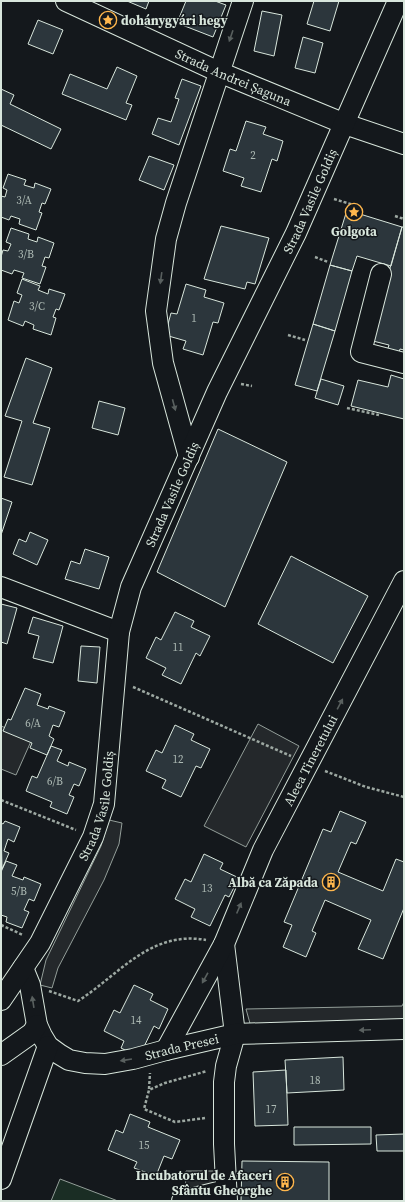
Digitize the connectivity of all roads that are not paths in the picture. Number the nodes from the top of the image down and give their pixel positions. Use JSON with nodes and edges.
{"nodes":[{"id":1,"x":66,"y":1,"type":"edge"},
{"id":2,"x":244,"y":1,"type":"edge"},
{"id":3,"x":398,"y":1,"type":"edge"},
{"id":4,"x":219,"y":72,"type":"junction"},
{"id":5,"x":345,"y":124,"type":"junction"},
{"id":6,"x":404,"y":144,"type":"edge"},
{"id":7,"x":382,"y":274,"type":"dead end"},
{"id":8,"x":404,"y":363,"type":"edge"},
{"id":9,"x":189,"y":457,"type":"junction"},
{"id":10,"x":404,"y":581,"type":"edge"},
{"id":11,"x":1,"y":587,"type":"edge"},
{"id":12,"x":119,"y":632,"type":"junction"},
{"id":13,"x":224,"y":944,"type":"junction"},
{"id":14,"x":27,"y":977,"type":"junction"},
{"id":15,"x":1,"y":1000,"type":"edge"},
{"id":16,"x":37,"y":1025,"type":"junction"},
{"id":17,"x":404,"y":1029,"type":"edge"},
{"id":18,"x":235,"y":1034,"type":"junction"},
{"id":19,"x":48,"y":1046,"type":"junction"},
{"id":20,"x":166,"y":1050,"type":"junction"},
{"id":21,"x":1,"y":1055,"type":"edge"},
{"id":22,"x":1,"y":1179,"type":"edge"},
{"id":23,"x":226,"y":1196,"type":"edge"},
{"id":24,"x":182,"y":1201,"type":"edge"}],
"edges":[{"from":1,"to":4,"type":"street","name":"Strada Andrei Șaguna"},
{"from":2,"to":4,"type":"street","one_way":true},
{"from":3,"to":5,"type":"street","name":"Strada Vasile Goldiș"},
{"from":4,"to":5,"type":"street","name":"Strada Andrei Șaguna"},
{"from":4,"to":9,"type":"street","one_way":true},
{"from":5,"to":6,"type":"street","name":"Strada Andrei Șaguna"},
{"from":5,"to":9,"type":"street","name":"Strada Vasile Goldiș"},
{"from":7,"to":8,"type":"street"},
{"from":9,"to":12,"type":"street","name":"Strada Vasile Goldiș"},
{"from":13,"to":10,"type":"street","name":"Aleea Tineretului","one_way":true},
{"from":11,"to":12,"type":"street"},
{"from":12,"to":14,"type":"street","name":"Strada Vasile Goldiș"},
{"from":13,"to":18,"type":"street","name":"Aleea Tineretului"},
{"from":13,"to":20,"type":"street","name":"Aleea Tineretului","one_way":true},
{"from":14,"to":15,"type":"street","name":"Strada Vasile Goldiș"},
{"from":16,"to":14,"type":"street","name":"Strada Presei","one_way":true},
{"from":16,"to":19,"type":"street","name":"Strada Presei"},
{"from":16,"to":21,"type":"street"},
{"from":17,"to":18,"type":"street","name":"Strada Presei","one_way":true},
{"from":18,"to":20,"type":"street","name":"Strada Presei"},
{"from":18,"to":23,"type":"street"},
{"from":20,"to":19,"type":"street","name":"Strada Presei","one_way":true},
{"from":19,"to":22,"type":"street"},
{"from":23,"to":24,"type":"street"}]}
